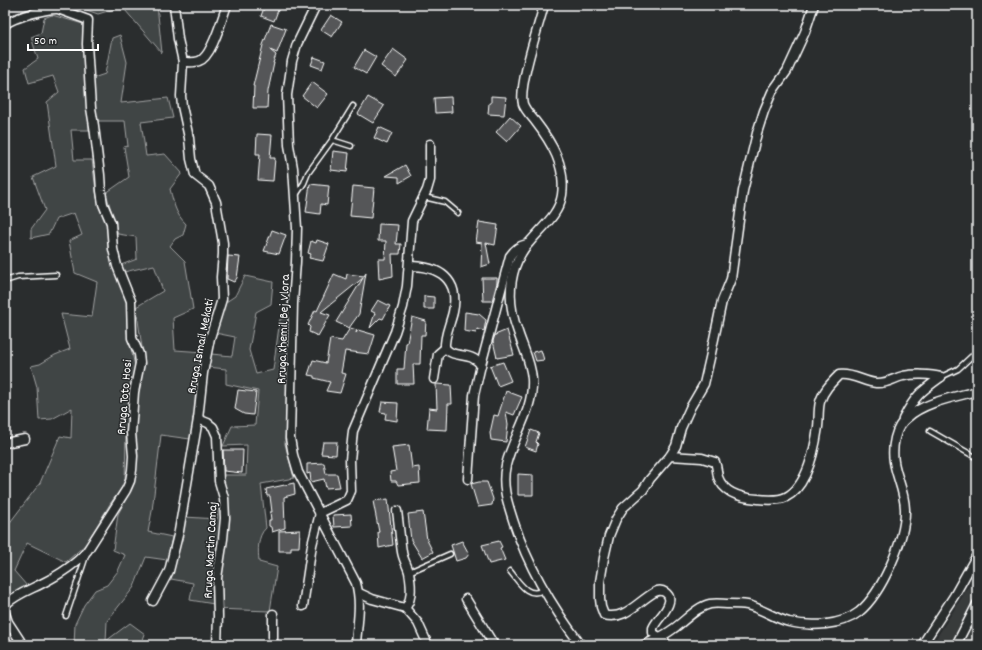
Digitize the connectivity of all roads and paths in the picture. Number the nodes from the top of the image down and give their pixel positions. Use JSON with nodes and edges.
{"nodes":[{"id":1,"x":174,"y":5,"type":"edge"},
{"id":2,"x":227,"y":5,"type":"edge"},
{"id":3,"x":316,"y":5,"type":"edge"},
{"id":4,"x":544,"y":5,"type":"edge"},
{"id":5,"x":814,"y":5,"type":"edge"},
{"id":6,"x":5,"y":25,"type":"edge"},
{"id":7,"x":183,"y":62,"type":"junction"},
{"id":8,"x":353,"y":106,"type":"dead end"},
{"id":9,"x":332,"y":140,"type":"junction"},
{"id":10,"x":430,"y":144,"type":"dead end"},
{"id":11,"x":351,"y":146,"type":"dead end"},
{"id":12,"x":295,"y":196,"type":"junction"},
{"id":13,"x":424,"y":197,"type":"junction"},
{"id":14,"x":458,"y":213,"type":"dead end"},
{"id":15,"x":527,"y":244,"type":"junction"},
{"id":16,"x":408,"y":266,"type":"junction"},
{"id":17,"x":56,"y":275,"type":"dead end"},
{"id":18,"x":5,"y":281,"type":"edge"},
{"id":19,"x":445,"y":348,"type":"junction"},
{"id":20,"x":973,"y":355,"type":"dead end"},
{"id":21,"x":481,"y":365,"type":"junction"},
{"id":22,"x":941,"y":378,"type":"junction"},
{"id":23,"x":434,"y":379,"type":"dead end"},
{"id":24,"x":977,"y":391,"type":"edge"},
{"id":25,"x":198,"y":419,"type":"junction"},
{"id":26,"x":900,"y":424,"type":"junction"},
{"id":27,"x":930,"y":432,"type":"dead end"},
{"id":28,"x":25,"y":440,"type":"dead end"},
{"id":29,"x":5,"y":443,"type":"edge"},
{"id":30,"x":670,"y":456,"type":"junction"},
{"id":31,"x":977,"y":458,"type":"edge"},
{"id":32,"x":468,"y":479,"type":"dead end"},
{"id":33,"x":397,"y":512,"type":"dead end"},
{"id":34,"x":320,"y":513,"type":"junction"},
{"id":35,"x":87,"y":551,"type":"junction"},
{"id":36,"x":450,"y":554,"type":"dead end"},
{"id":37,"x":977,"y":555,"type":"edge"},
{"id":38,"x":510,"y":571,"type":"dead end"},
{"id":39,"x":409,"y":572,"type":"junction"},
{"id":40,"x":543,"y":590,"type":"junction"},
{"id":41,"x":359,"y":593,"type":"junction"},
{"id":42,"x":466,"y":599,"type":"dead end"},
{"id":43,"x":153,"y":601,"type":"dead end"},
{"id":44,"x":977,"y":604,"type":"edge"},
{"id":45,"x":5,"y":605,"type":"edge"},
{"id":46,"x":302,"y":606,"type":"dead end"},
{"id":47,"x":405,"y":608,"type":"junction"},
{"id":48,"x":5,"y":613,"type":"edge"},
{"id":49,"x":273,"y":614,"type":"dead end"},
{"id":50,"x":66,"y":616,"type":"dead end"},
{"id":51,"x":659,"y":638,"type":"junction"},
{"id":52,"x":23,"y":645,"type":"edge"},
{"id":53,"x":217,"y":645,"type":"edge"},
{"id":54,"x":273,"y":645,"type":"edge"},
{"id":55,"x":356,"y":645,"type":"edge"},
{"id":56,"x":428,"y":645,"type":"edge"},
{"id":57,"x":494,"y":645,"type":"edge"},
{"id":58,"x":582,"y":645,"type":"edge"},
{"id":59,"x":644,"y":645,"type":"edge"},
{"id":60,"x":667,"y":645,"type":"edge"},
{"id":61,"x":922,"y":645,"type":"edge"},
{"id":62,"x":956,"y":645,"type":"edge"}],
"edges":[{"from":1,"to":7,"type":"street","name":"Rruga Ismail Mekati"},
{"from":2,"to":7,"type":"street"},
{"from":3,"to":12,"type":"street","name":"Rruga Xhemil Bej Vlora"},
{"from":4,"to":15,"type":"street"},
{"from":5,"to":30,"type":"street"},
{"from":6,"to":35,"type":"street","name":"Rruga Toto Hosi"},
{"from":7,"to":25,"type":"street","name":"Rruga Ismail Mekati"},
{"from":8,"to":9,"type":"lane"},
{"from":9,"to":11,"type":"lane"},
{"from":9,"to":12,"type":"lane"},
{"from":10,"to":13,"type":"street"},
{"from":12,"to":34,"type":"street","name":"Rruga Xhemil Bej Vlora"},
{"from":13,"to":14,"type":"lane"},
{"from":13,"to":16,"type":"street"},
{"from":15,"to":21,"type":"street"},
{"from":15,"to":40,"type":"street"},
{"from":16,"to":19,"type":"street"},
{"from":16,"to":34,"type":"street"},
{"from":17,"to":18,"type":"lane"},
{"from":19,"to":21,"type":"street"},
{"from":19,"to":23,"type":"street"},
{"from":20,"to":22,"type":"lane"},
{"from":21,"to":32,"type":"street"},
{"from":22,"to":26,"type":"street"},
{"from":22,"to":30,"type":"street"},
{"from":24,"to":26,"type":"street"},
{"from":25,"to":43,"type":"street","name":"Rruga Ismail Mekati"},
{"from":25,"to":53,"type":"street","name":"Rruga Martin Camaj"},
{"from":26,"to":51,"type":"street"},
{"from":27,"to":31,"type":"lane"},
{"from":28,"to":29,"type":"street"},
{"from":30,"to":51,"type":"street"},
{"from":33,"to":39,"type":"street"},
{"from":34,"to":41,"type":"street","name":"Rruga Xhemil Bej Vlora"},
{"from":34,"to":46,"type":"street"},
{"from":35,"to":45,"type":"street","name":"Rruga Toto Hosi"},
{"from":35,"to":50,"type":"lane"},
{"from":36,"to":39,"type":"lane"},
{"from":37,"to":61,"type":"street"},
{"from":38,"to":40,"type":"lane"},
{"from":39,"to":47,"type":"street"},
{"from":40,"to":58,"type":"street"},
{"from":41,"to":47,"type":"street"},
{"from":41,"to":55,"type":"street","name":"Rruga Xhemil Bej Vlora"},
{"from":42,"to":57,"type":"street"},
{"from":44,"to":62,"type":"street"},
{"from":47,"to":56,"type":"street"},
{"from":48,"to":52,"type":"street"},
{"from":49,"to":54,"type":"street"},
{"from":51,"to":59,"type":"street"},
{"from":51,"to":60,"type":"street"}]}
